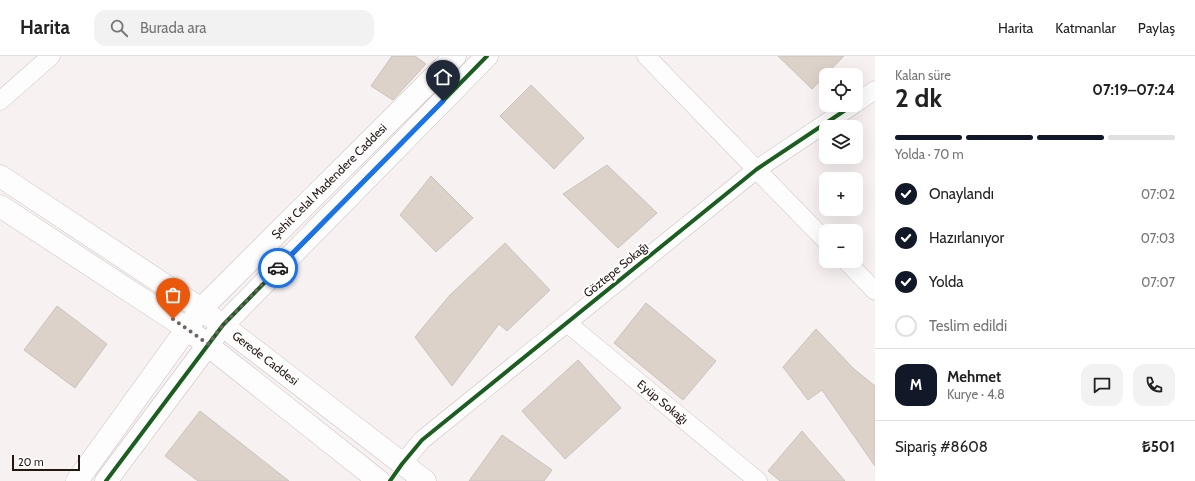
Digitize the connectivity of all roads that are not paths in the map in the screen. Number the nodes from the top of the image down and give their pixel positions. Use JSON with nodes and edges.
{"nodes":[{"id":1,"x":455,"y":56,"type":"edge"},
{"id":2,"x":487,"y":56,"type":"edge"},
{"id":3,"x":646,"y":56,"type":"edge"},
{"id":4,"x":40,"y":59,"type":"edge"},
{"id":5,"x":875,"y":90,"type":"edge"},
{"id":6,"x":863,"y":98,"type":"edge"},
{"id":7,"x":0,"y":101,"type":"edge"},
{"id":8,"x":842,"y":112,"type":"edge"},
{"id":9,"x":757,"y":169,"type":"junction"},
{"id":10,"x":0,"y":176,"type":"edge"},
{"id":11,"x":0,"y":206,"type":"edge"},
{"id":12,"x":819,"y":233,"type":"edge"},
{"id":13,"x":853,"y":268,"type":"edge"},
{"id":14,"x":875,"y":292,"type":"edge"},
{"id":15,"x":201,"y":309,"type":"junction"},
{"id":16,"x":567,"y":323,"type":"junction"},
{"id":17,"x":223,"y":325,"type":"junction"},
{"id":18,"x":186,"y":328,"type":"junction"},
{"id":19,"x":208,"y":344,"type":"junction"},
{"id":20,"x":396,"y":472,"type":"edge"},
{"id":21,"x":77,"y":481,"type":"edge"},
{"id":22,"x":106,"y":481,"type":"edge"},
{"id":23,"x":379,"y":481,"type":"edge"},
{"id":24,"x":425,"y":481,"type":"edge"},
{"id":25,"x":758,"y":481,"type":"edge"}],
"edges":[{"from":1,"to":15,"type":"street","name":"Şehit Celal Madendere Caddesi"},
{"from":2,"to":17,"type":"street","name":"Şehit Celal Madendere Caddesi"},
{"from":3,"to":9,"type":"street"},
{"from":4,"to":7,"type":"street"},
{"from":5,"to":6,"type":"street"},
{"from":8,"to":9,"type":"street","name":"Göztepe Sokağı"},
{"from":9,"to":12,"type":"street"},
{"from":9,"to":16,"type":"street","name":"Göztepe Sokağı"},
{"from":10,"to":15,"type":"street","name":"Gerede Caddesi"},
{"from":11,"to":18,"type":"street","name":"Gerede Caddesi"},
{"from":13,"to":14,"type":"street"},
{"from":15,"to":17,"type":"street","name":"Gerede Caddesi"},
{"from":15,"to":18,"type":"street","name":"Şehit Celal Madendere Caddesi"},
{"from":16,"to":20,"type":"street","name":"Göztepe Sokağı"},
{"from":16,"to":25,"type":"street","name":"Eyüp Sokağı"},
{"from":17,"to":19,"type":"street","name":"Şehit Celal Madendere Caddesi"},
{"from":17,"to":20,"type":"street","name":"Gerede Caddesi"},
{"from":18,"to":19,"type":"street","name":"Gerede Caddesi"},
{"from":18,"to":21,"type":"street","name":"Şehit Celal Madendere Caddesi"},
{"from":19,"to":22,"type":"street","name":"Şehit Celal Madendere Caddesi"},
{"from":19,"to":23,"type":"street","name":"Gerede Caddesi"},
{"from":20,"to":24,"type":"street","name":"Gerede Caddesi"}]}
